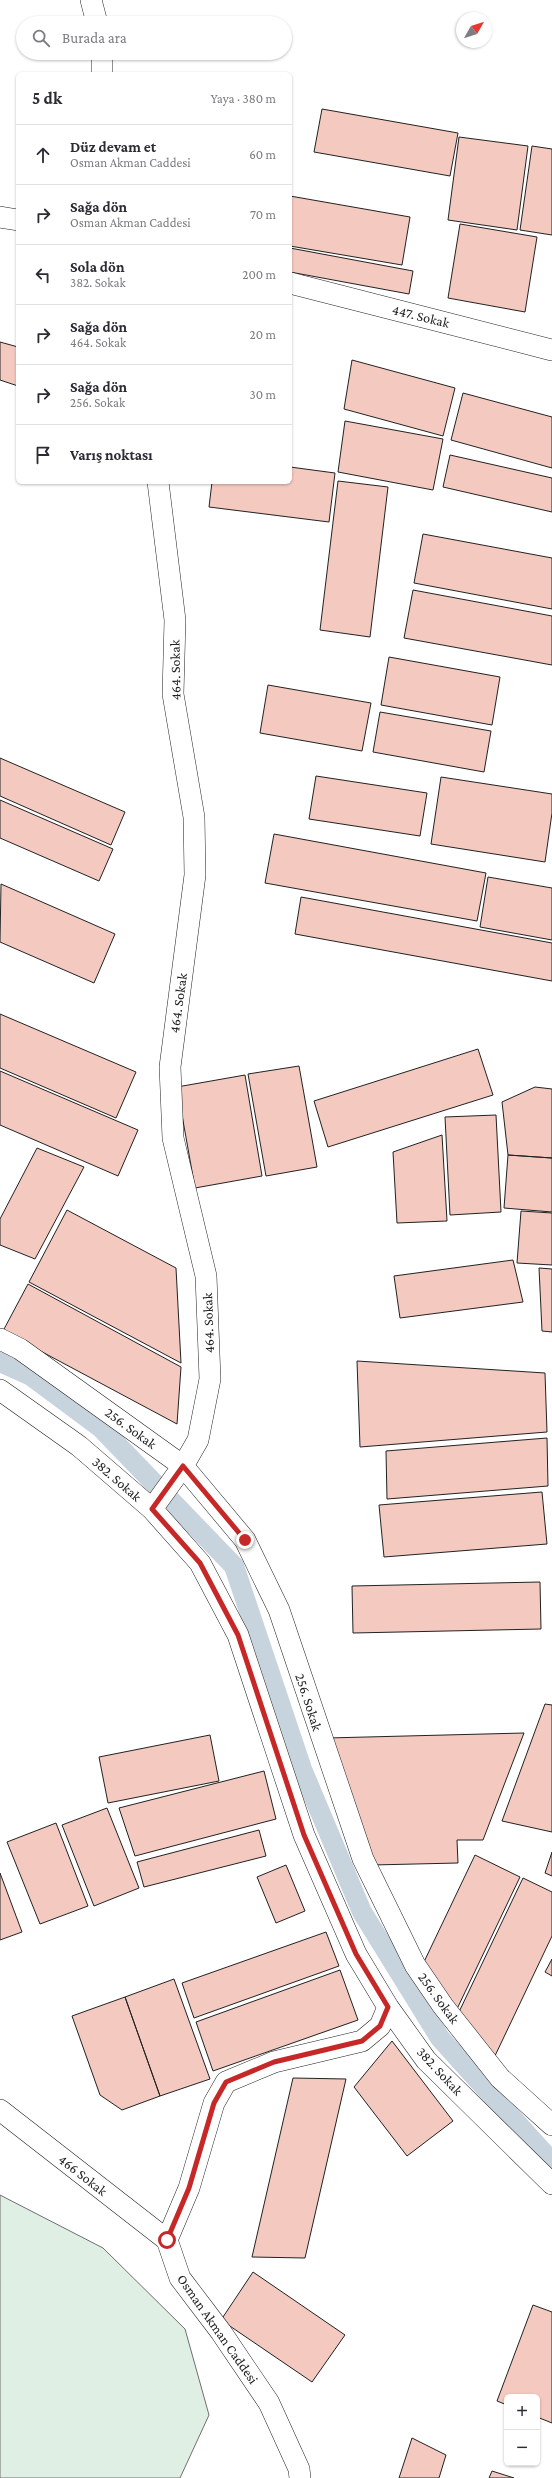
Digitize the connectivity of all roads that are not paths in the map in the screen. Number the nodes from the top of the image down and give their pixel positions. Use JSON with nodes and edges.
{"nodes":[{"id":1,"x":92,"y":0,"type":"edge"},
{"id":2,"x":95,"y":16,"type":"edge"},
{"id":3,"x":102,"y":60,"type":"edge"},
{"id":4,"x":102,"y":72,"type":"edge"},
{"id":5,"x":0,"y":217,"type":"edge"},
{"id":6,"x":16,"y":220,"type":"edge"},
{"id":7,"x":292,"y":284,"type":"edge"},
{"id":8,"x":552,"y":350,"type":"edge"},
{"id":9,"x":158,"y":484,"type":"edge"},
{"id":10,"x":0,"y":1339,"type":"edge"},
{"id":11,"x":0,"y":1390,"type":"edge"},
{"id":12,"x":178,"y":1472,"type":"junction"},
{"id":13,"x":153,"y":1508,"type":"junction"},
{"id":14,"x":388,"y":2007,"type":"junction"},
{"id":15,"x":0,"y":2110,"type":"edge"},
{"id":16,"x":552,"y":2124,"type":"edge"},
{"id":17,"x":552,"y":2184,"type":"edge"},
{"id":18,"x":167,"y":2240,"type":"junction"},
{"id":19,"x":300,"y":2478,"type":"edge"}],
"edges":[{"from":1,"to":2,"type":"street"},
{"from":3,"to":4,"type":"street"},
{"from":5,"to":6,"type":"street"},
{"from":7,"to":8,"type":"street","name":"447. Sokak"},
{"from":9,"to":12,"type":"street","name":"464. Sokak"},
{"from":10,"to":12,"type":"street","name":"256. Sokak"},
{"from":11,"to":13,"type":"street","name":"382. Sokak"},
{"from":12,"to":13,"type":"street","name":"464. Sokak"},
{"from":12,"to":16,"type":"street","name":"256. Sokak"},
{"from":13,"to":14,"type":"street","name":"382. Sokak"},
{"from":14,"to":17,"type":"street","name":"382. Sokak"},
{"from":14,"to":18,"type":"street"},
{"from":15,"to":18,"type":"street","name":"466 Sokak"},
{"from":18,"to":19,"type":"street","name":"Osman Akman Caddesi"}]}
